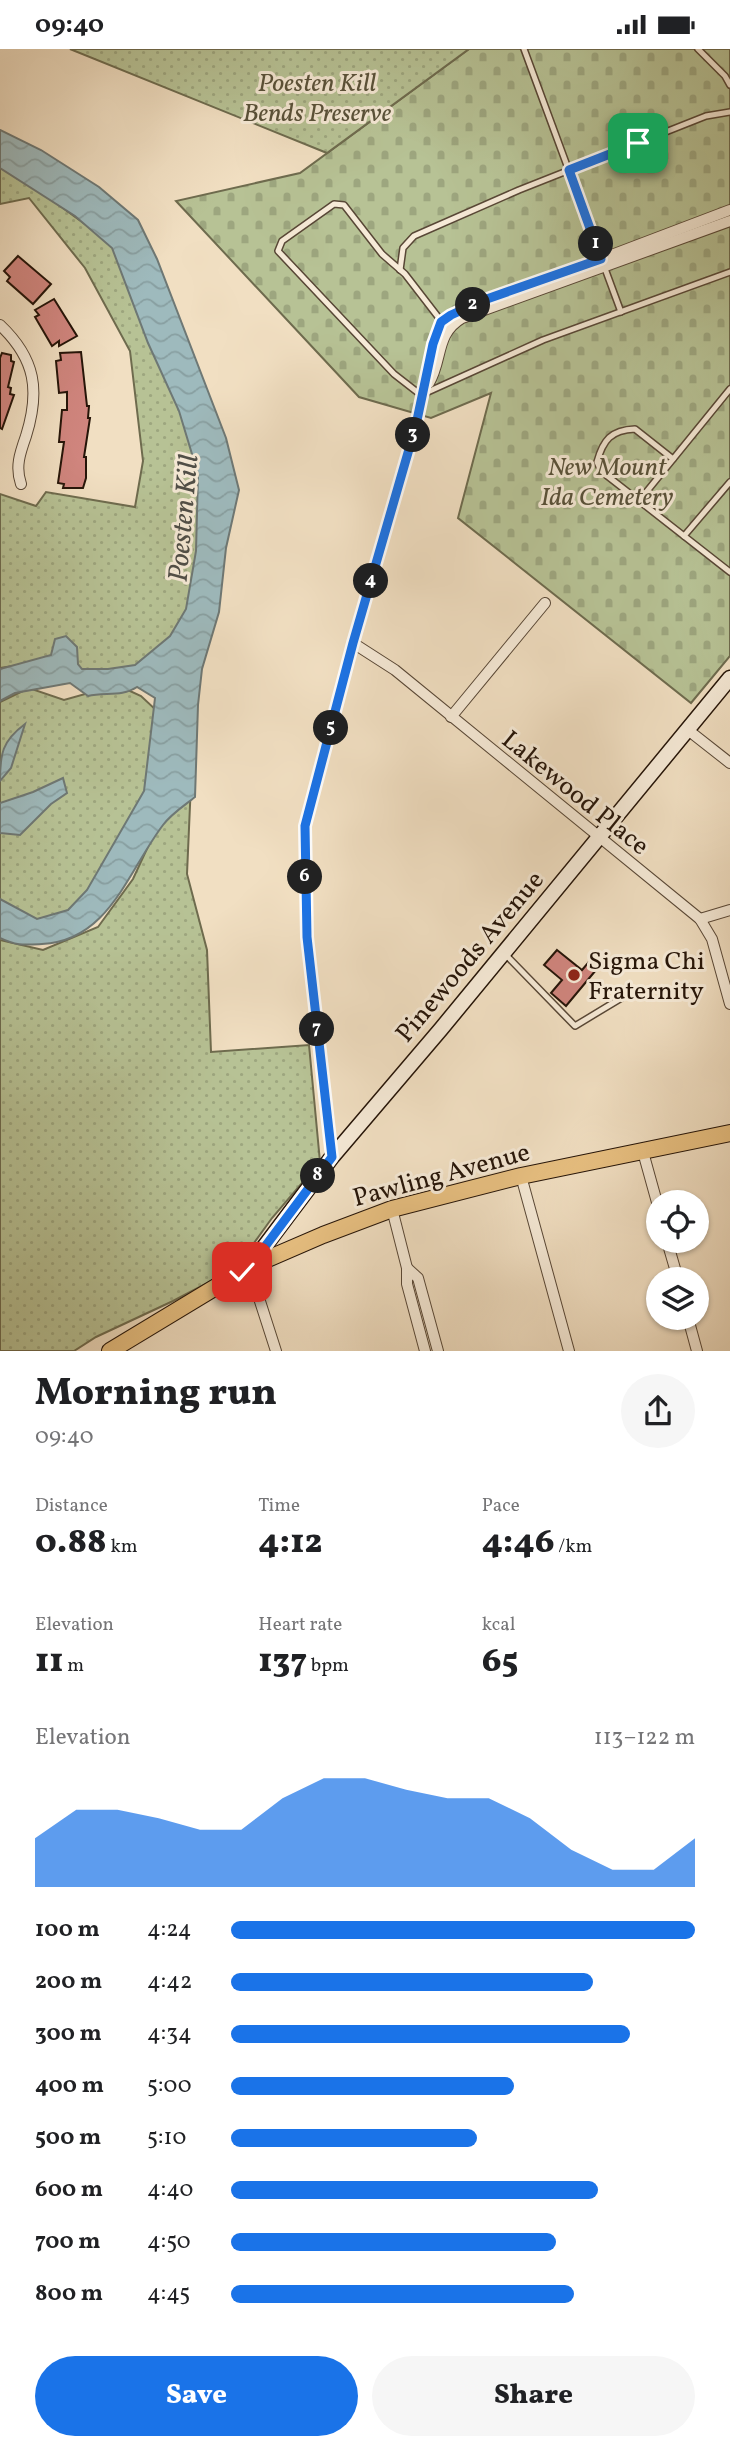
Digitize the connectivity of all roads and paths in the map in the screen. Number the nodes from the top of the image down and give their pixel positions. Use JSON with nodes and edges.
{"nodes":[{"id":1,"x":524,"y":49,"type":"edge"},
{"id":2,"x":698,"y":49,"type":"edge"},
{"id":3,"x":730,"y":85,"type":"edge"},
{"id":4,"x":730,"y":112,"type":"edge"},
{"id":5,"x":569,"y":170,"type":"junction"},
{"id":6,"x":730,"y":210,"type":"edge"},
{"id":7,"x":730,"y":221,"type":"edge"},
{"id":8,"x":603,"y":263,"type":"junction"},
{"id":9,"x":400,"y":270,"type":"junction"},
{"id":10,"x":730,"y":272,"type":"edge"},
{"id":11,"x":621,"y":312,"type":"junction"},
{"id":12,"x":446,"y":323,"type":"junction"},
{"id":13,"x":0,"y":325,"type":"edge"},
{"id":14,"x":730,"y":389,"type":"edge"},
{"id":15,"x":421,"y":395,"type":"junction"},
{"id":16,"x":673,"y":459,"type":"junction"},
{"id":17,"x":730,"y":482,"type":"edge"},
{"id":18,"x":21,"y":484,"type":"dead end"},
{"id":19,"x":639,"y":501,"type":"junction"},
{"id":20,"x":684,"y":536,"type":"junction"},
{"id":21,"x":730,"y":572,"type":"edge"},
{"id":22,"x":545,"y":603,"type":"dead end"},
{"id":23,"x":353,"y":643,"type":"junction"},
{"id":24,"x":730,"y":678,"type":"edge"},
{"id":25,"x":451,"y":717,"type":"junction"},
{"id":26,"x":688,"y":730,"type":"junction"},
{"id":27,"x":730,"y":763,"type":"edge"},
{"id":28,"x":598,"y":838,"type":"junction"},
{"id":29,"x":730,"y":909,"type":"edge"},
{"id":30,"x":700,"y":919,"type":"junction"},
{"id":31,"x":504,"y":953,"type":"junction"},
{"id":32,"x":623,"y":997,"type":"dead end"},
{"id":33,"x":730,"y":1004,"type":"edge"},
{"id":34,"x":730,"y":1133,"type":"edge"},
{"id":35,"x":643,"y":1152,"type":"junction"},
{"id":36,"x":332,"y":1157,"type":"junction"},
{"id":37,"x":521,"y":1176,"type":"junction"},
{"id":38,"x":654,"y":1190,"type":"edge"},
{"id":39,"x":392,"y":1209,"type":"junction"},
{"id":40,"x":249,"y":1268,"type":"junction"},
{"id":41,"x":407,"y":1268,"type":"junction"},
{"id":42,"x":691,"y":1330,"type":"edge"},
{"id":43,"x":437,"y":1349,"type":"edge"},
{"id":44,"x":110,"y":1351,"type":"edge"},
{"id":45,"x":276,"y":1351,"type":"edge"},
{"id":46,"x":425,"y":1351,"type":"edge"},
{"id":47,"x":569,"y":1351,"type":"edge"},
{"id":48,"x":697,"y":1351,"type":"edge"}],
"edges":[{"from":1,"to":5,"type":"lane"},
{"from":2,"to":3,"type":"lane"},
{"from":4,"to":5,"type":"lane"},
{"from":5,"to":8,"type":"lane"},
{"from":5,"to":9,"type":"lane"},
{"from":6,"to":8,"type":"street"},
{"from":7,"to":8,"type":"street"},
{"from":8,"to":11,"type":"lane"},
{"from":8,"to":12,"type":"street"},
{"from":9,"to":12,"type":"lane"},
{"from":9,"to":15,"type":"lane"},
{"from":10,"to":11,"type":"lane"},
{"from":11,"to":15,"type":"lane"},
{"from":12,"to":15,"type":"street"},
{"from":13,"to":18,"type":"street"},
{"from":14,"to":16,"type":"lane"},
{"from":15,"to":23,"type":"street"},
{"from":16,"to":19,"type":"lane"},
{"from":16,"to":19,"type":"lane"},
{"from":17,"to":20,"type":"lane"},
{"from":19,"to":20,"type":"lane"},
{"from":20,"to":21,"type":"lane"},
{"from":22,"to":25,"type":"street"},
{"from":23,"to":25,"type":"street","name":"Lakewood Place"},
{"from":23,"to":36,"type":"street"},
{"from":24,"to":26,"type":"street","name":"Pinewoods Avenue"},
{"from":25,"to":28,"type":"street","name":"Lakewood Place"},
{"from":26,"to":27,"type":"street"},
{"from":26,"to":28,"type":"street","name":"Pinewoods Avenue"},
{"from":28,"to":30,"type":"street","name":"Lakewood Place"},
{"from":28,"to":31,"type":"street","name":"Pinewoods Avenue"},
{"from":29,"to":30,"type":"street"},
{"from":30,"to":33,"type":"street","name":"Lakewood Place"},
{"from":31,"to":32,"type":"lane"},
{"from":31,"to":36,"type":"street","name":"Pinewoods Avenue"},
{"from":34,"to":35,"type":"main road","name":"Pawling Avenue"},
{"from":35,"to":37,"type":"main road","name":"Pawling Avenue"},
{"from":35,"to":38,"type":"street"},
{"from":36,"to":40,"type":"street","name":"Pinewoods Avenue"},
{"from":37,"to":39,"type":"main road","name":"Pawling Avenue"},
{"from":37,"to":47,"type":"street"},
{"from":39,"to":40,"type":"main road","name":"Pawling Avenue"},
{"from":39,"to":41,"type":"street"},
{"from":40,"to":44,"type":"main road","name":"Pawling Avenue"},
{"from":40,"to":45,"type":"street"},
{"from":41,"to":43,"type":"street"},
{"from":41,"to":46,"type":"street"},
{"from":42,"to":48,"type":"street"},
{"from":43,"to":46,"type":"lane"}]}
